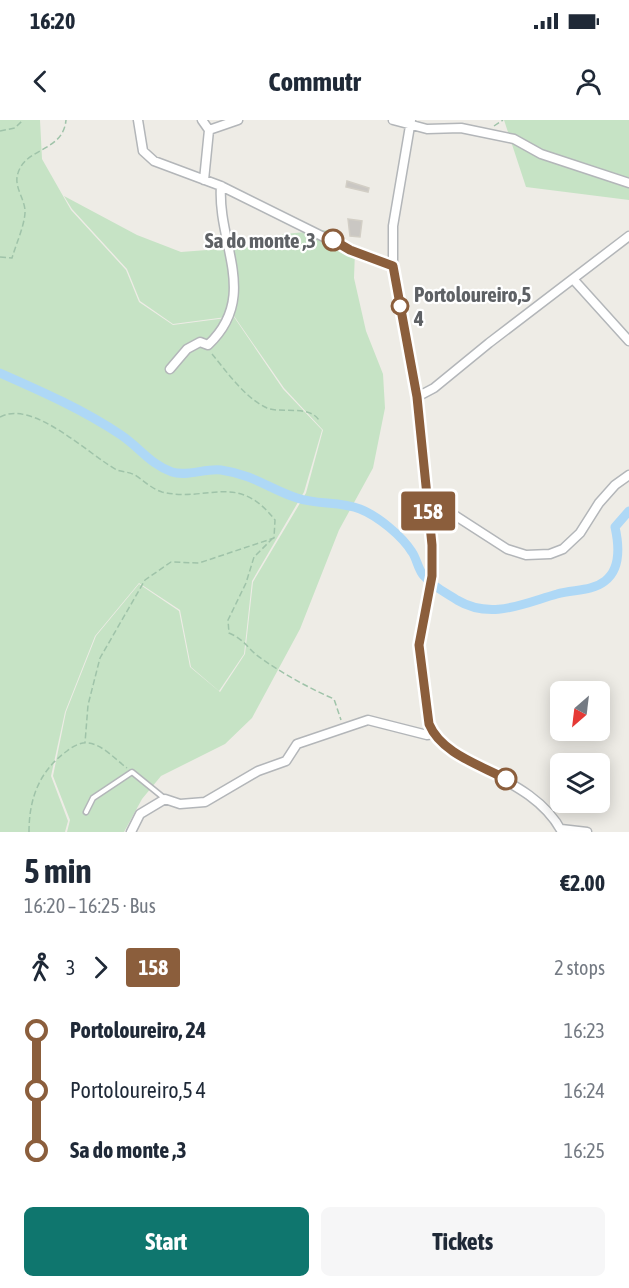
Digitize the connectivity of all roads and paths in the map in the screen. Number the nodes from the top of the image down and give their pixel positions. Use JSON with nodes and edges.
{"nodes":[{"id":1,"x":23,"y":120,"type":"edge"},
{"id":2,"x":66,"y":120,"type":"edge"},
{"id":3,"x":138,"y":120,"type":"edge"},
{"id":4,"x":202,"y":120,"type":"edge"},
{"id":5,"x":238,"y":120,"type":"edge"},
{"id":6,"x":393,"y":120,"type":"edge"},
{"id":7,"x":410,"y":122,"type":"edge"},
{"id":8,"x":0,"y":130,"type":"edge"},
{"id":9,"x":209,"y":130,"type":"junction"},
{"id":10,"x":204,"y":180,"type":"junction"},
{"id":11,"x":629,"y":183,"type":"edge"},
{"id":12,"x":221,"y":186,"type":"junction"},
{"id":13,"x":629,"y":237,"type":"edge"},
{"id":14,"x":0,"y":257,"type":"edge"},
{"id":15,"x":393,"y":266,"type":"junction"},
{"id":16,"x":573,"y":279,"type":"junction"},
{"id":17,"x":629,"y":341,"type":"edge"},
{"id":18,"x":208,"y":345,"type":"junction"},
{"id":19,"x":170,"y":369,"type":"dead end"},
{"id":20,"x":417,"y":397,"type":"junction"},
{"id":21,"x":0,"y":417,"type":"edge"},
{"id":22,"x":320,"y":422,"type":"dead end"},
{"id":23,"x":629,"y":475,"type":"edge"},
{"id":24,"x":428,"y":510,"type":"junction"},
{"id":25,"x":274,"y":538,"type":"junction"},
{"id":26,"x":344,"y":726,"type":"junction"},
{"id":27,"x":433,"y":734,"type":"junction"},
{"id":28,"x":85,"y":743,"type":"junction"},
{"id":29,"x":132,"y":772,"type":"junction"},
{"id":30,"x":165,"y":799,"type":"junction"},
{"id":31,"x":86,"y":812,"type":"dead end"},
{"id":32,"x":562,"y":831,"type":"edge"},
{"id":33,"x":30,"y":832,"type":"edge"},
{"id":34,"x":130,"y":832,"type":"edge"},
{"id":35,"x":587,"y":832,"type":"edge"}],
"edges":[{"from":1,"to":8,"type":"path"},
{"from":2,"to":14,"type":"path"},
{"from":3,"to":10,"type":"street"},
{"from":4,"to":9,"type":"street"},
{"from":5,"to":9,"type":"street"},
{"from":6,"to":7,"type":"street"},
{"from":7,"to":11,"type":"street"},
{"from":7,"to":15,"type":"street"},
{"from":9,"to":10,"type":"street"},
{"from":10,"to":12,"type":"street"},
{"from":12,"to":15,"type":"street"},
{"from":12,"to":18,"type":"street"},
{"from":13,"to":16,"type":"street"},
{"from":15,"to":20,"type":"street"},
{"from":16,"to":17,"type":"street"},
{"from":16,"to":20,"type":"street"},
{"from":18,"to":19,"type":"street"},
{"from":18,"to":22,"type":"path"},
{"from":20,"to":24,"type":"street"},
{"from":21,"to":25,"type":"path"},
{"from":23,"to":24,"type":"street"},
{"from":24,"to":27,"type":"street"},
{"from":25,"to":26,"type":"path"},
{"from":25,"to":28,"type":"path"},
{"from":26,"to":27,"type":"street"},
{"from":26,"to":30,"type":"street"},
{"from":27,"to":32,"type":"street"},
{"from":28,"to":29,"type":"path"},
{"from":28,"to":33,"type":"path"},
{"from":29,"to":30,"type":"lane"},
{"from":29,"to":31,"type":"lane"},
{"from":30,"to":34,"type":"street"},
{"from":32,"to":35,"type":"street"}]}
